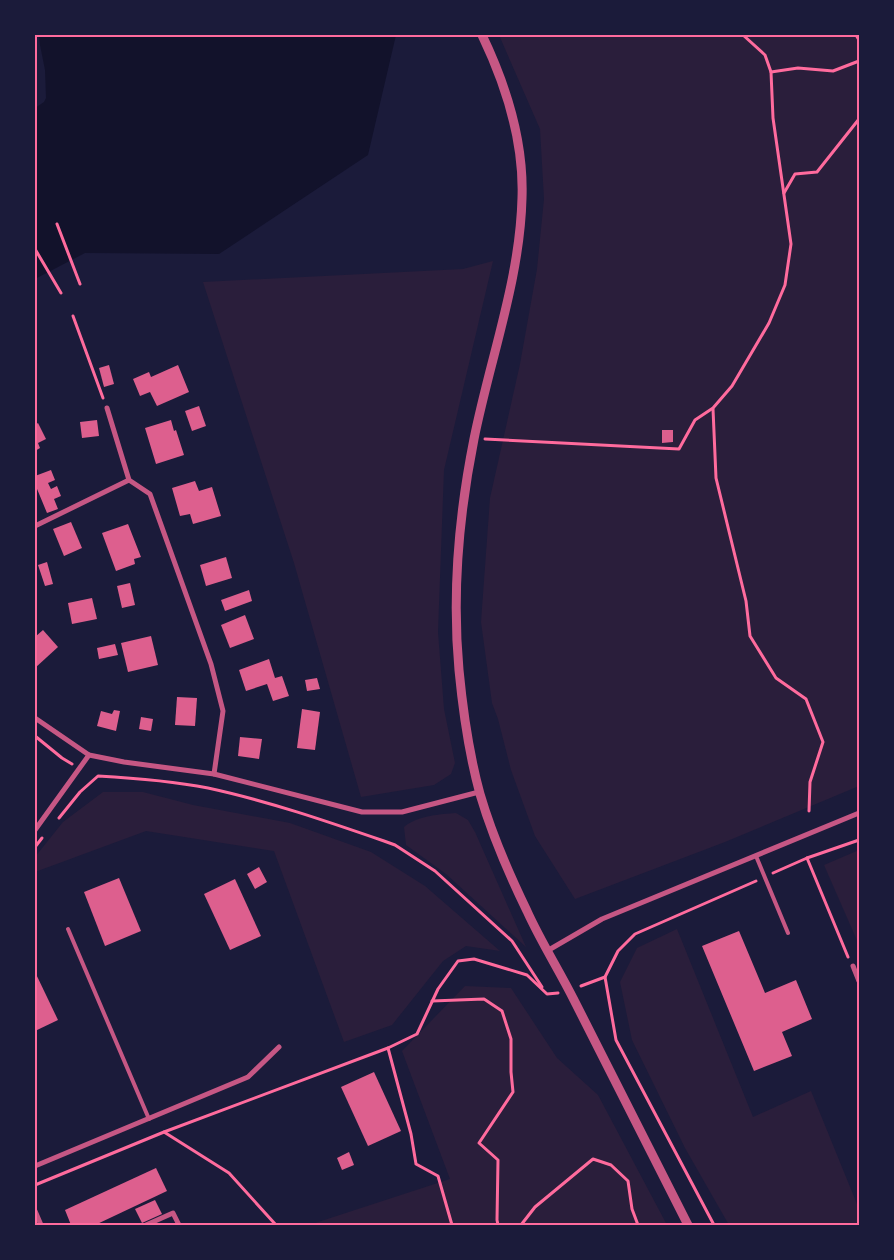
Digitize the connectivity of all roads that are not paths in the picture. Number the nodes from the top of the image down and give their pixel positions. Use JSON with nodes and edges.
{"nodes":[{"id":1,"x":482,"y":35,"type":"edge"},
{"id":2,"x":107,"y":408,"type":"road end"},
{"id":3,"x":129,"y":480,"type":"junction"},
{"id":4,"x":35,"y":526,"type":"edge"},
{"id":5,"x":35,"y":718,"type":"edge"},
{"id":6,"x":89,"y":755,"type":"junction"},
{"id":7,"x":214,"y":774,"type":"junction"},
{"id":8,"x":480,"y":792,"type":"junction"},
{"id":9,"x":859,"y":814,"type":"edge"},
{"id":10,"x":35,"y":830,"type":"edge"},
{"id":11,"x":756,"y":856,"type":"junction"},
{"id":12,"x":68,"y":929,"type":"dead end"},
{"id":13,"x":788,"y":933,"type":"dead end"},
{"id":14,"x":547,"y":952,"type":"junction"},
{"id":15,"x":853,"y":966,"type":"road end"},
{"id":16,"x":859,"y":981,"type":"edge"},
{"id":17,"x":279,"y":1047,"type":"dead end"},
{"id":18,"x":149,"y":1119,"type":"junction"},
{"id":19,"x":35,"y":1166,"type":"edge"},
{"id":20,"x":35,"y":1211,"type":"edge"},
{"id":21,"x":42,"y":1225,"type":"edge"},
{"id":22,"x":146,"y":1225,"type":"edge"},
{"id":23,"x":179,"y":1225,"type":"edge"},
{"id":24,"x":688,"y":1225,"type":"edge"}],
"edges":[{"from":1,"to":8,"type":"street"},
{"from":2,"to":3,"type":"street"},
{"from":3,"to":4,"type":"street"},
{"from":3,"to":7,"type":"street"},
{"from":5,"to":6,"type":"street"},
{"from":6,"to":7,"type":"street"},
{"from":6,"to":10,"type":"street"},
{"from":7,"to":8,"type":"street"},
{"from":8,"to":14,"type":"street"},
{"from":9,"to":11,"type":"street"},
{"from":11,"to":13,"type":"lane"},
{"from":11,"to":14,"type":"street"},
{"from":12,"to":18,"type":"lane"},
{"from":14,"to":24,"type":"street"},
{"from":15,"to":16,"type":"street"},
{"from":17,"to":18,"type":"street"},
{"from":18,"to":19,"type":"street"},
{"from":20,"to":21,"type":"street"},
{"from":22,"to":23,"type":"street"}]}
